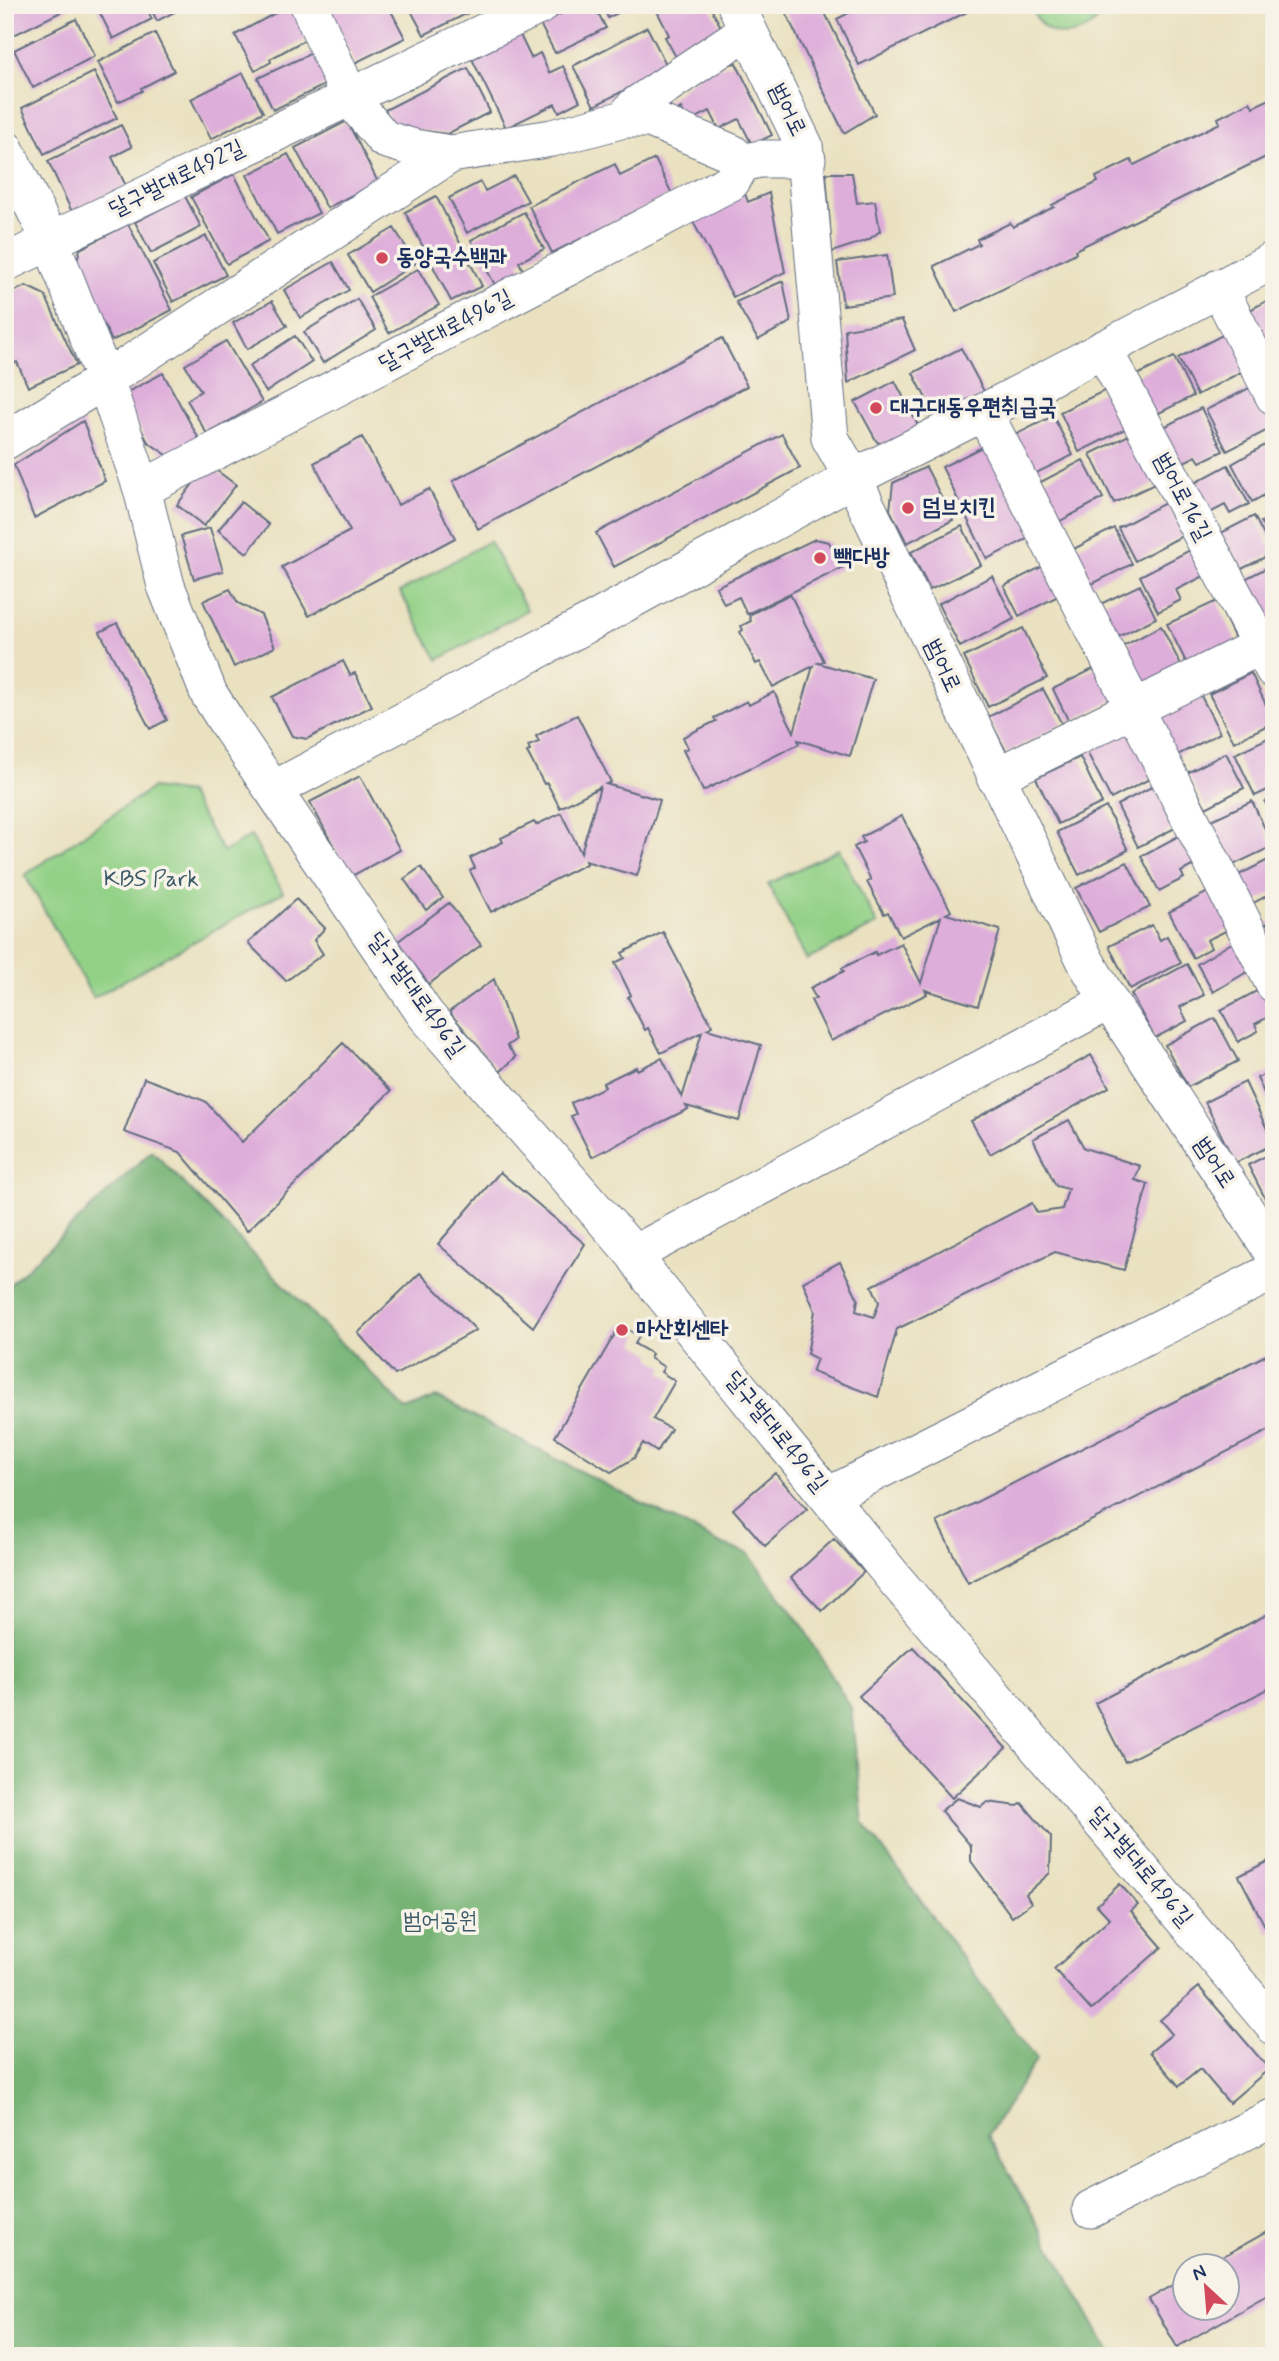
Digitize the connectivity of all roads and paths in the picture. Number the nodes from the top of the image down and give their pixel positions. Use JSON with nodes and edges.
{"nodes":[{"id":1,"x":309,"y":5,"type":"edge"},
{"id":2,"x":541,"y":5,"type":"edge"},
{"id":3,"x":742,"y":18,"type":"edge"},
{"id":4,"x":350,"y":98,"type":"junction"},
{"id":5,"x":624,"y":119,"type":"junction"},
{"id":6,"x":5,"y":149,"type":"edge"},
{"id":7,"x":451,"y":154,"type":"junction"},
{"id":8,"x":807,"y":159,"type":"junction"},
{"id":9,"x":742,"y":163,"type":"junction"},
{"id":10,"x":50,"y":240,"type":"junction"},
{"id":11,"x":1274,"y":260,"type":"edge"},
{"id":12,"x":5,"y":263,"type":"edge"},
{"id":13,"x":1219,"y":288,"type":"junction"},
{"id":14,"x":1103,"y":349,"type":"junction"},
{"id":15,"x":105,"y":380,"type":"junction"},
{"id":16,"x":1274,"y":396,"type":"edge"},
{"id":17,"x":984,"y":412,"type":"junction"},
{"id":18,"x":5,"y":441,"type":"edge"},
{"id":19,"x":853,"y":478,"type":"junction"},
{"id":20,"x":142,"y":489,"type":"junction"},
{"id":21,"x":1270,"y":652,"type":"edge"},
{"id":22,"x":1134,"y":709,"type":"junction"},
{"id":23,"x":995,"y":777,"type":"junction"},
{"id":24,"x":274,"y":790,"type":"junction"},
{"id":25,"x":1274,"y":984,"type":"edge"},
{"id":26,"x":1109,"y":1001,"type":"junction"},
{"id":27,"x":634,"y":1254,"type":"junction"},
{"id":28,"x":1274,"y":1254,"type":"edge"},
{"id":29,"x":1274,"y":1271,"type":"edge"},
{"id":30,"x":828,"y":1496,"type":"junction"},
{"id":31,"x":1274,"y":2025,"type":"edge"},
{"id":32,"x":1274,"y":2117,"type":"edge"},
{"id":33,"x":1091,"y":2209,"type":"dead end"}],
"edges":[{"from":1,"to":4,"type":"street"},
{"from":2,"to":4,"type":"street","name":"달구벌대로492길"},
{"from":3,"to":5,"type":"street","name":"범어로"},
{"from":3,"to":8,"type":"street","name":"범어로"},
{"from":4,"to":7,"type":"street"},
{"from":4,"to":10,"type":"street","name":"달구벌대로492길"},
{"from":5,"to":7,"type":"street"},
{"from":5,"to":9,"type":"street"},
{"from":6,"to":10,"type":"street","name":"달구벌대로496길"},
{"from":7,"to":15,"type":"street"},
{"from":8,"to":9,"type":"street"},
{"from":8,"to":19,"type":"street","name":"범어로"},
{"from":9,"to":20,"type":"street","name":"달구벌대로496길"},
{"from":10,"to":12,"type":"street","name":"달구벌대로492길"},
{"from":10,"to":15,"type":"street","name":"달구벌대로496길"},
{"from":11,"to":13,"type":"street"},
{"from":13,"to":14,"type":"street"},
{"from":13,"to":16,"type":"street"},
{"from":14,"to":17,"type":"street"},
{"from":14,"to":21,"type":"street","name":"범어로16길"},
{"from":15,"to":18,"type":"street"},
{"from":15,"to":20,"type":"street","name":"달구벌대로496길"},
{"from":17,"to":19,"type":"street"},
{"from":17,"to":22,"type":"street"},
{"from":19,"to":23,"type":"street","name":"범어로"},
{"from":19,"to":24,"type":"street"},
{"from":20,"to":24,"type":"street","name":"달구벌대로496길"},
{"from":21,"to":22,"type":"street","name":"범어로16길"},
{"from":22,"to":23,"type":"street","name":"범어로16길"},
{"from":22,"to":25,"type":"street"},
{"from":23,"to":26,"type":"street","name":"범어로"},
{"from":24,"to":27,"type":"street","name":"달구벌대로496길"},
{"from":26,"to":27,"type":"street"},
{"from":26,"to":28,"type":"street","name":"범어로"},
{"from":27,"to":30,"type":"street","name":"달구벌대로496길"},
{"from":29,"to":30,"type":"street"},
{"from":30,"to":31,"type":"street","name":"달구벌대로496길"},
{"from":32,"to":33,"type":"street"}]}
